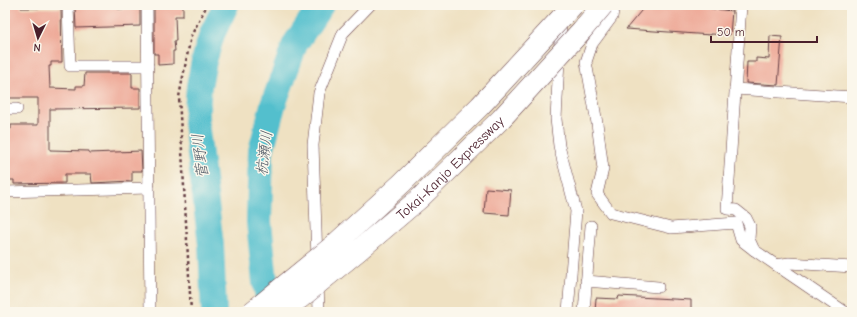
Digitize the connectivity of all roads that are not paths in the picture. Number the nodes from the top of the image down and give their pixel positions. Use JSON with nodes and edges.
{"nodes":[{"id":1,"x":68,"y":5,"type":"edge"},
{"id":2,"x":148,"y":5,"type":"edge"},
{"id":3,"x":370,"y":5,"type":"edge"},
{"id":4,"x":562,"y":5,"type":"edge"},
{"id":5,"x":573,"y":5,"type":"edge"},
{"id":6,"x":603,"y":5,"type":"edge"},
{"id":7,"x":614,"y":5,"type":"edge"},
{"id":8,"x":741,"y":5,"type":"edge"},
{"id":9,"x":148,"y":66,"type":"junction"},
{"id":10,"x":735,"y":88,"type":"junction"},
{"id":11,"x":852,"y":97,"type":"edge"},
{"id":12,"x":5,"y":109,"type":"edge"},
{"id":13,"x":17,"y":109,"type":"dead end"},
{"id":14,"x":149,"y":188,"type":"junction"},
{"id":15,"x":5,"y":192,"type":"edge"},
{"id":16,"x":591,"y":226,"type":"dead end"},
{"id":17,"x":754,"y":250,"type":"junction"},
{"id":18,"x":776,"y":265,"type":"junction"},
{"id":19,"x":852,"y":267,"type":"edge"},
{"id":20,"x":586,"y":281,"type":"junction"},
{"id":21,"x":658,"y":287,"type":"dead end"},
{"id":22,"x":150,"y":312,"type":"edge"},
{"id":23,"x":252,"y":312,"type":"edge"},
{"id":24,"x":279,"y":312,"type":"edge"},
{"id":25,"x":319,"y":312,"type":"edge"},
{"id":26,"x":568,"y":312,"type":"edge"},
{"id":27,"x":584,"y":312,"type":"edge"},
{"id":28,"x":845,"y":312,"type":"edge"}],
"edges":[{"from":1,"to":9,"type":"street"},
{"from":2,"to":9,"type":"street"},
{"from":3,"to":25,"type":"street"},
{"from":4,"to":26,"type":"street"},
{"from":5,"to":23,"type":"highway","name":"Tokai-Kanjo Expressway","bridge":true},
{"from":6,"to":24,"type":"highway","name":"Tokai-Kanjo Expressway","bridge":true},
{"from":7,"to":17,"type":"street"},
{"from":8,"to":10,"type":"street"},
{"from":9,"to":14,"type":"street"},
{"from":10,"to":11,"type":"street"},
{"from":10,"to":17,"type":"street"},
{"from":12,"to":13,"type":"street"},
{"from":14,"to":15,"type":"street"},
{"from":14,"to":22,"type":"street"},
{"from":16,"to":20,"type":"street"},
{"from":17,"to":18,"type":"street"},
{"from":18,"to":19,"type":"street"},
{"from":18,"to":28,"type":"street"},
{"from":20,"to":21,"type":"street"},
{"from":20,"to":27,"type":"street"}]}
